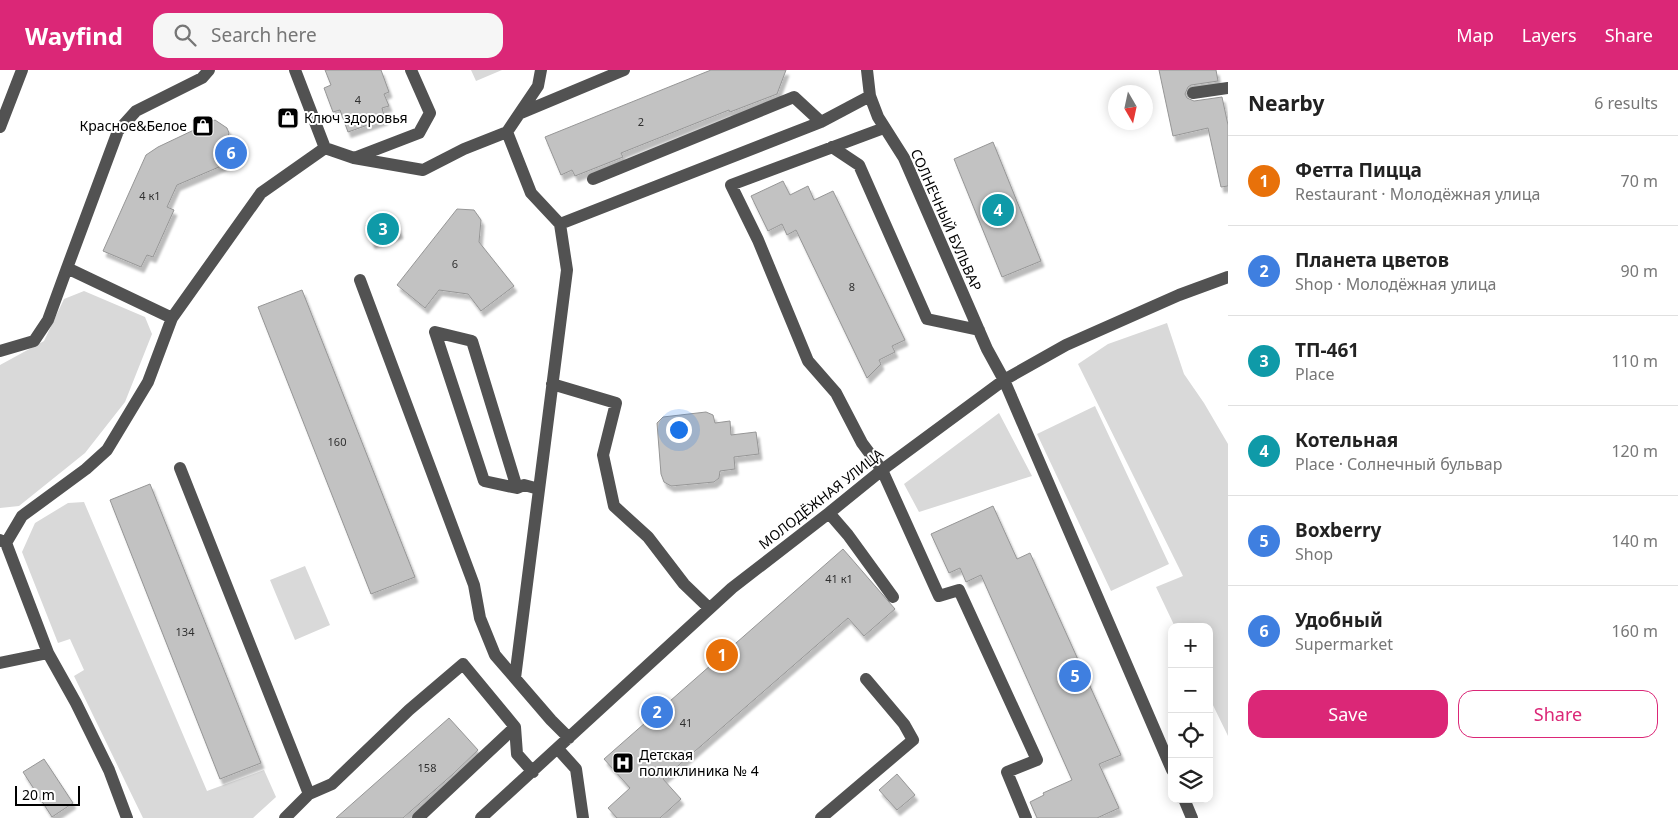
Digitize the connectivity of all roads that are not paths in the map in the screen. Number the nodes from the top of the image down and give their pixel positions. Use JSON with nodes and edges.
{"nodes":[{"id":1,"x":22,"y":70,"type":"edge"},
{"id":2,"x":209,"y":70,"type":"edge"},
{"id":3,"x":295,"y":70,"type":"edge"},
{"id":4,"x":411,"y":70,"type":"edge"},
{"id":5,"x":541,"y":70,"type":"edge"},
{"id":6,"x":624,"y":70,"type":"edge"},
{"id":7,"x":867,"y":70,"type":"edge"},
{"id":8,"x":1228,"y":88,"type":"edge"},
{"id":9,"x":1193,"y":93,"type":"dead end"},
{"id":10,"x":870,"y":96,"type":"junction"},
{"id":11,"x":521,"y":113,"type":"junction"},
{"id":12,"x":821,"y":122,"type":"junction"},
{"id":13,"x":0,"y":127,"type":"edge"},
{"id":14,"x":884,"y":128,"type":"junction"},
{"id":15,"x":507,"y":132,"type":"junction"},
{"id":16,"x":832,"y":147,"type":"junction"},
{"id":17,"x":325,"y":148,"type":"junction"},
{"id":18,"x":354,"y":158,"type":"junction"},
{"id":19,"x":593,"y":179,"type":"dead end"},
{"id":20,"x":560,"y":224,"type":"junction"},
{"id":21,"x":67,"y":268,"type":"junction"},
{"id":22,"x":1228,"y":277,"type":"edge"},
{"id":23,"x":360,"y":280,"type":"dead end"},
{"id":24,"x":172,"y":318,"type":"junction"},
{"id":25,"x":979,"y":330,"type":"junction"},
{"id":26,"x":0,"y":351,"type":"edge"},
{"id":27,"x":1004,"y":380,"type":"junction"},
{"id":28,"x":552,"y":384,"type":"junction"},
{"id":29,"x":180,"y":468,"type":"dead end"},
{"id":30,"x":882,"y":470,"type":"junction"},
{"id":31,"x":516,"y":488,"type":"junction"},
{"id":32,"x":539,"y":489,"type":"junction"},
{"id":33,"x":829,"y":514,"type":"junction"},
{"id":34,"x":3,"y":541,"type":"edge"},
{"id":35,"x":893,"y":597,"type":"dead end"},
{"id":36,"x":709,"y":608,"type":"junction"},
{"id":37,"x":48,"y":653,"type":"junction"},
{"id":38,"x":0,"y":663,"type":"edge"},
{"id":39,"x":515,"y":678,"type":"junction"},
{"id":40,"x":866,"y":679,"type":"dead end"},
{"id":41,"x":516,"y":728,"type":"junction"},
{"id":42,"x":569,"y":738,"type":"junction"},
{"id":43,"x":558,"y":749,"type":"junction"},
{"id":44,"x":1168,"y":761,"type":"edge"},
{"id":45,"x":533,"y":772,"type":"junction"},
{"id":46,"x":309,"y":794,"type":"junction"},
{"id":47,"x":1186,"y":803,"type":"edge"},
{"id":48,"x":128,"y":818,"type":"edge"},
{"id":49,"x":285,"y":818,"type":"edge"},
{"id":50,"x":418,"y":818,"type":"edge"},
{"id":51,"x":481,"y":818,"type":"edge"},
{"id":52,"x":583,"y":818,"type":"edge"},
{"id":53,"x":821,"y":818,"type":"edge"},
{"id":54,"x":1026,"y":818,"type":"edge"},
{"id":55,"x":1192,"y":818,"type":"edge"}],
"edges":[{"from":1,"to":13,"type":"street"},
{"from":2,"to":21,"type":"street"},
{"from":3,"to":17,"type":"street"},
{"from":4,"to":18,"type":"street"},
{"from":5,"to":11,"type":"street"},
{"from":6,"to":11,"type":"street"},
{"from":7,"to":10,"type":"street","name":"СОЛНЕЧНЫЙ БУЛЬВАР"},
{"from":8,"to":9,"type":"street"},
{"from":10,"to":12,"type":"street"},
{"from":10,"to":14,"type":"street","name":"СОЛНЕЧНЫЙ БУЛЬВАР"},
{"from":11,"to":15,"type":"street"},
{"from":12,"to":19,"type":"street"},
{"from":12,"to":20,"type":"street"},
{"from":14,"to":16,"type":"street"},
{"from":14,"to":25,"type":"street","name":"СОЛНЕЧНЫЙ БУЛЬВАР"},
{"from":15,"to":18,"type":"street"},
{"from":15,"to":20,"type":"street"},
{"from":16,"to":25,"type":"street"},
{"from":16,"to":30,"type":"street"},
{"from":17,"to":18,"type":"street"},
{"from":17,"to":24,"type":"street"},
{"from":20,"to":28,"type":"street"},
{"from":21,"to":24,"type":"street"},
{"from":21,"to":26,"type":"street"},
{"from":22,"to":27,"type":"street","name":"МОЛОДЁЖНАЯ УЛИЦА"},
{"from":23,"to":39,"type":"street"},
{"from":24,"to":34,"type":"street"},
{"from":25,"to":27,"type":"street","name":"СОЛНЕЧНЫЙ БУЛЬВАР"},
{"from":27,"to":30,"type":"street","name":"МОЛОДЁЖНАЯ УЛИЦА"},
{"from":27,"to":44,"type":"street","name":"СОЛНЕЧНЫЙ БУЛЬВАР"},
{"from":28,"to":32,"type":"street"},
{"from":28,"to":36,"type":"street"},
{"from":29,"to":46,"type":"street"},
{"from":30,"to":33,"type":"street","name":"МОЛОДЁЖНАЯ УЛИЦА"},
{"from":30,"to":54,"type":"street"},
{"from":31,"to":31,"type":"street"},
{"from":31,"to":32,"type":"street"},
{"from":32,"to":39,"type":"street"},
{"from":33,"to":35,"type":"street"},
{"from":33,"to":36,"type":"street","name":"МОЛОДЁЖНАЯ УЛИЦА"},
{"from":34,"to":37,"type":"street"},
{"from":36,"to":42,"type":"street","name":"МОЛОДЁЖНАЯ УЛИЦА"},
{"from":37,"to":38,"type":"street"},
{"from":37,"to":48,"type":"street"},
{"from":39,"to":42,"type":"street"},
{"from":40,"to":53,"type":"street"},
{"from":41,"to":45,"type":"street"},
{"from":41,"to":46,"type":"street"},
{"from":41,"to":50,"type":"street"},
{"from":42,"to":43,"type":"street","name":"МОЛОДЁЖНАЯ УЛИЦА"},
{"from":43,"to":45,"type":"street","name":"МОЛОДЁЖНАЯ УЛИЦА"},
{"from":43,"to":52,"type":"street"},
{"from":45,"to":51,"type":"street","name":"МОЛОДЁЖНАЯ УЛИЦА"},
{"from":46,"to":49,"type":"street"},
{"from":47,"to":55,"type":"street"}]}
